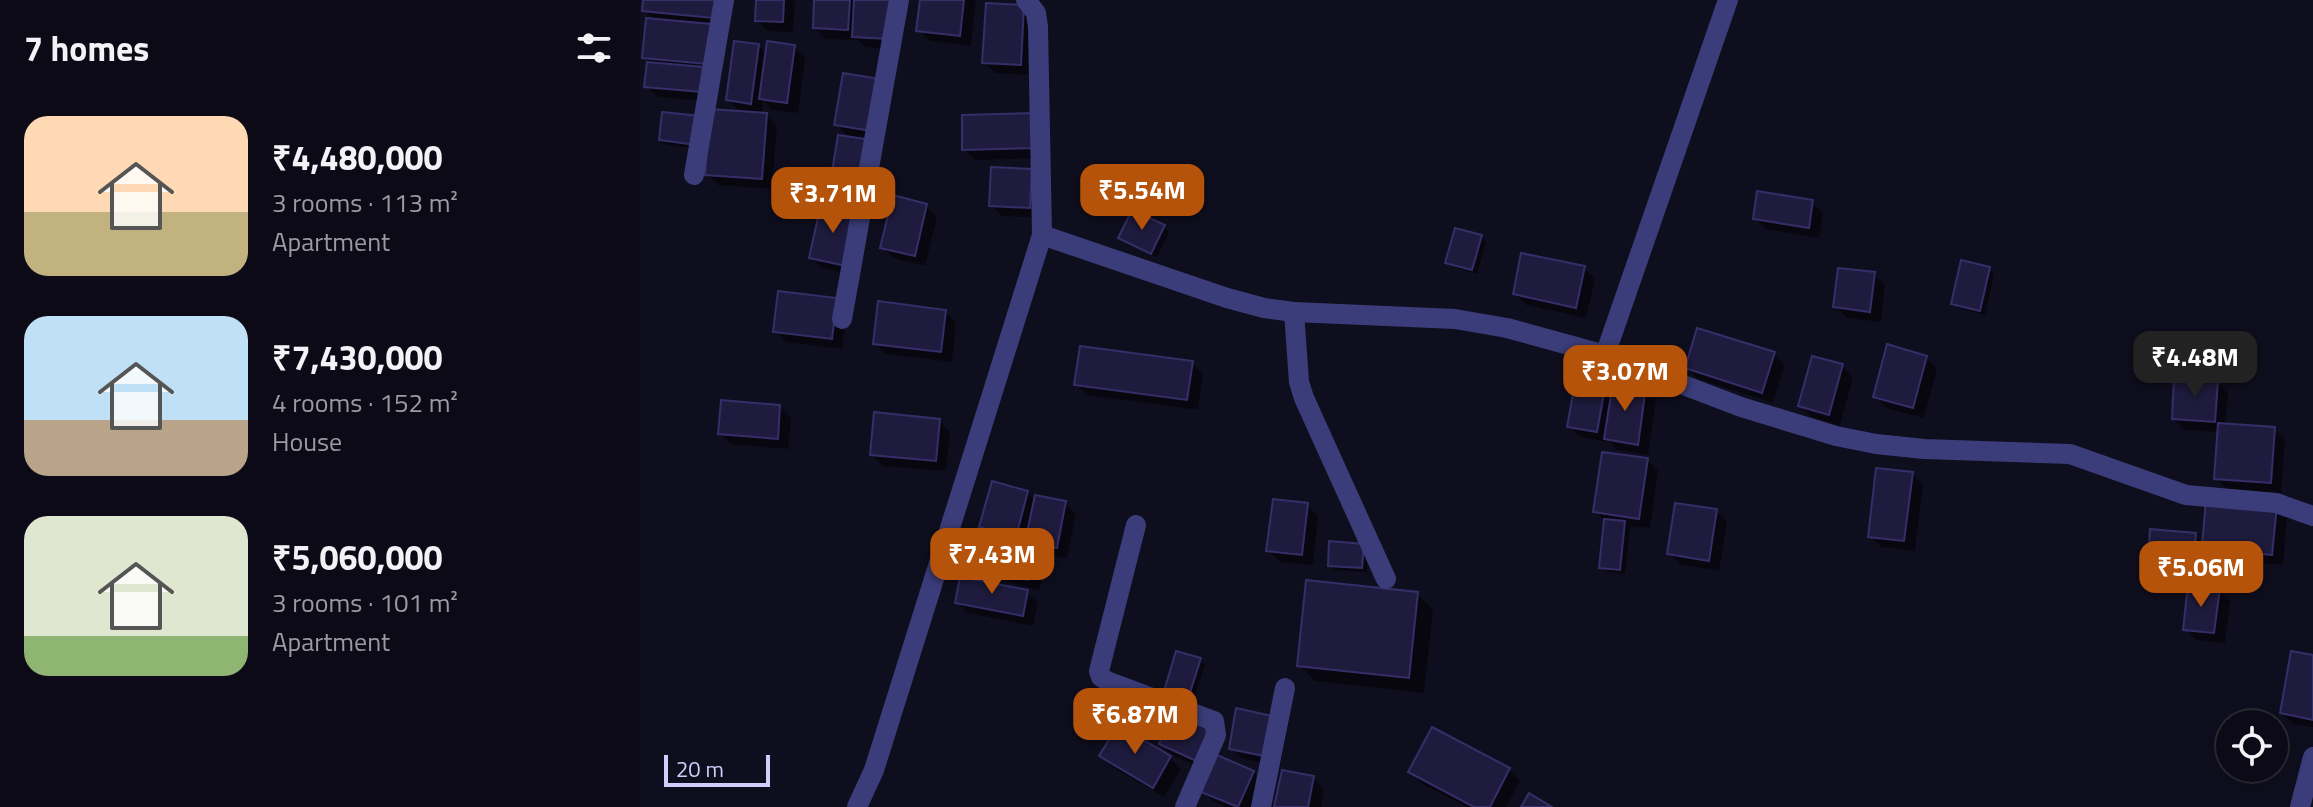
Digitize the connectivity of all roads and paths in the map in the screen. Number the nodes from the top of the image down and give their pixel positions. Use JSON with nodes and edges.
{"nodes":[{"id":1,"x":724,"y":0,"type":"edge"},
{"id":2,"x":899,"y":0,"type":"edge"},
{"id":3,"x":1026,"y":0,"type":"edge"},
{"id":4,"x":1728,"y":0,"type":"edge"},
{"id":5,"x":694,"y":175,"type":"dead end"},
{"id":6,"x":1042,"y":235,"type":"junction"},
{"id":7,"x":1294,"y":312,"type":"junction"},
{"id":8,"x":842,"y":319,"type":"dead end"},
{"id":9,"x":1605,"y":355,"type":"junction"},
{"id":10,"x":2313,"y":516,"type":"edge"},
{"id":11,"x":1136,"y":525,"type":"dead end"},
{"id":12,"x":1386,"y":579,"type":"dead end"},
{"id":13,"x":1285,"y":688,"type":"dead end"},
{"id":14,"x":2313,"y":757,"type":"edge"},
{"id":15,"x":857,"y":807,"type":"edge"},
{"id":16,"x":1185,"y":807,"type":"edge"},
{"id":17,"x":1261,"y":807,"type":"edge"},
{"id":18,"x":2300,"y":807,"type":"edge"}],
"edges":[{"from":1,"to":5,"type":"street"},
{"from":2,"to":8,"type":"street"},
{"from":3,"to":6,"type":"street"},
{"from":4,"to":9,"type":"street"},
{"from":6,"to":7,"type":"street"},
{"from":6,"to":15,"type":"street"},
{"from":7,"to":9,"type":"street"},
{"from":7,"to":12,"type":"street"},
{"from":9,"to":10,"type":"street"},
{"from":11,"to":16,"type":"street"},
{"from":13,"to":17,"type":"street"},
{"from":14,"to":18,"type":"street"}]}
